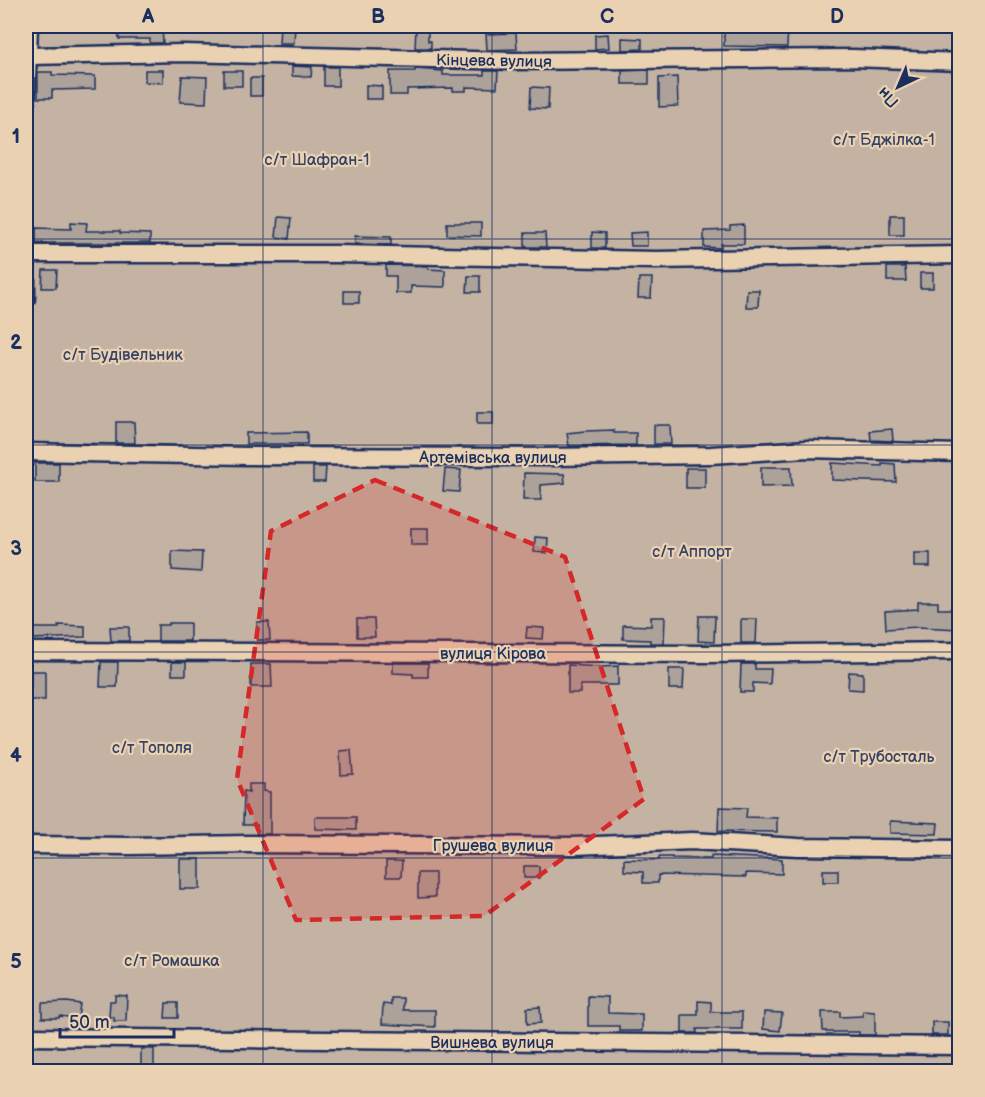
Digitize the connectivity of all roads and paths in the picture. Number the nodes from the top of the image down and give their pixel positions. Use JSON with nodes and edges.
{"nodes":[{"id":1,"x":29,"y":26,"type":"edge"},
{"id":2,"x":28,"y":56,"type":"junction"},
{"id":3,"x":960,"y":62,"type":"edge"},
{"id":4,"x":26,"y":104,"type":"edge"},
{"id":5,"x":26,"y":228,"type":"edge"},
{"id":6,"x":26,"y":254,"type":"edge"},
{"id":7,"x":960,"y":255,"type":"edge"},
{"id":8,"x":26,"y":299,"type":"edge"},
{"id":9,"x":26,"y":452,"type":"edge"},
{"id":10,"x":960,"y":453,"type":"edge"},
{"id":11,"x":26,"y":651,"type":"edge"},
{"id":12,"x":960,"y":651,"type":"edge"},
{"id":13,"x":26,"y":845,"type":"edge"},
{"id":14,"x":960,"y":849,"type":"edge"},
{"id":15,"x":26,"y":1037,"type":"edge"},
{"id":16,"x":960,"y":1046,"type":"edge"}],
"edges":[{"from":1,"to":2,"type":"street"},
{"from":2,"to":3,"type":"street","name":"Кінцева вулиця"},
{"from":2,"to":4,"type":"street"},
{"from":5,"to":6,"type":"street"},
{"from":6,"to":7,"type":"street"},
{"from":6,"to":8,"type":"street"},
{"from":9,"to":10,"type":"street","name":"Артемівська вулиця"},
{"from":11,"to":12,"type":"street","name":"вулиця Кірова"},
{"from":13,"to":14,"type":"street","name":"Грушева вулиця"},
{"from":15,"to":16,"type":"street","name":"Вишнева вулиця"}]}
